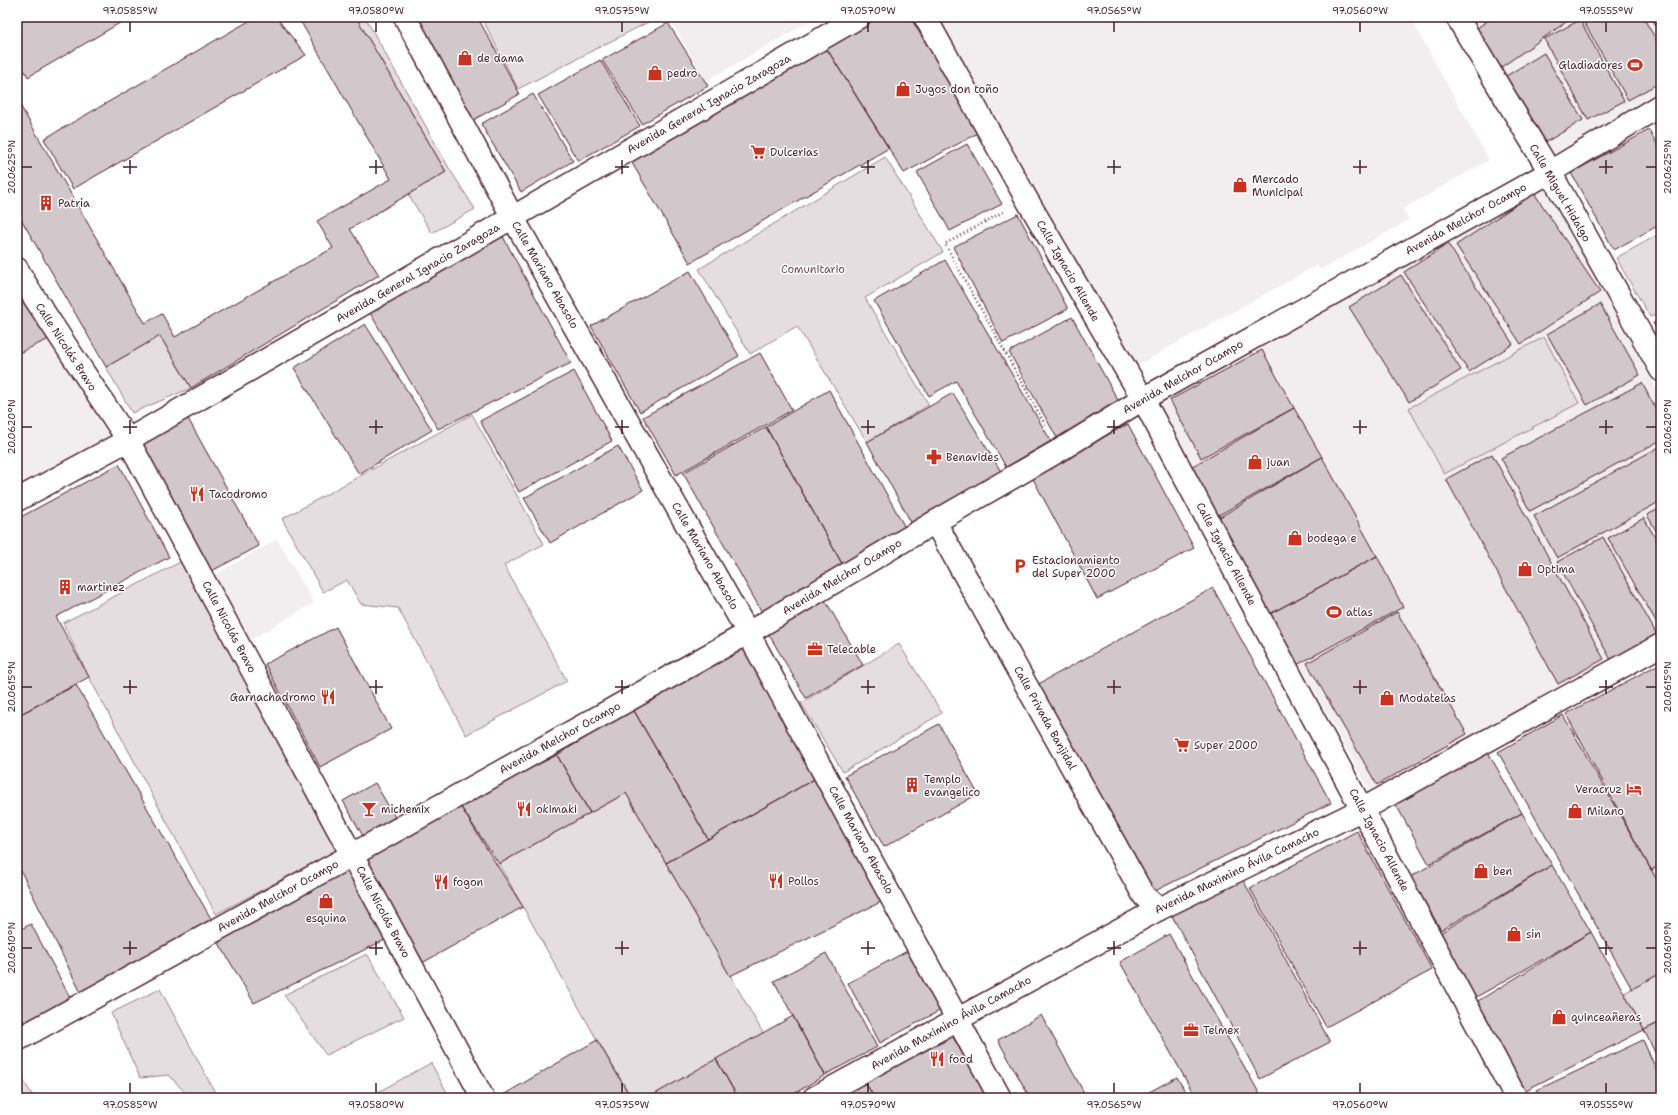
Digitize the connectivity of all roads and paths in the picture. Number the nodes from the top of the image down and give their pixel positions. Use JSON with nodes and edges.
{"nodes":[{"id":1,"x":405,"y":17,"type":"edge"},
{"id":2,"x":859,"y":17,"type":"edge"},
{"id":3,"x":925,"y":17,"type":"edge"},
{"id":4,"x":1457,"y":17,"type":"edge"},
{"id":5,"x":1661,"y":105,"type":"edge"},
{"id":6,"x":1550,"y":172,"type":"junction"},
{"id":7,"x":1026,"y":198,"type":"junction"},
{"id":8,"x":513,"y":218,"type":"junction"},
{"id":9,"x":17,"y":269,"type":"edge"},
{"id":10,"x":22,"y":291,"type":"edge"},
{"id":11,"x":1661,"y":370,"type":"edge"},
{"id":12,"x":1143,"y":399,"type":"junction"},
{"id":13,"x":128,"y":440,"type":"junction"},
{"id":14,"x":1060,"y":450,"type":"junction"},
{"id":15,"x":17,"y":500,"type":"edge"},
{"id":16,"x":935,"y":522,"type":"junction"},
{"id":17,"x":748,"y":633,"type":"junction"},
{"id":18,"x":1661,"y":645,"type":"edge"},
{"id":19,"x":1363,"y":809,"type":"junction"},
{"id":20,"x":352,"y":855,"type":"junction"},
{"id":21,"x":1160,"y":909,"type":"junction"},
{"id":22,"x":959,"y":1019,"type":"junction"},
{"id":23,"x":17,"y":1040,"type":"edge"},
{"id":24,"x":483,"y":1098,"type":"edge"},
{"id":25,"x":814,"y":1098,"type":"edge"},
{"id":26,"x":1000,"y":1098,"type":"edge"},
{"id":27,"x":1516,"y":1098,"type":"edge"}],
"edges":[{"from":1,"to":8,"type":"street","name":"Calle Mariano Abasolo"},
{"from":2,"to":8,"type":"street","name":"Avenida General Ignacio Zaragoza"},
{"from":3,"to":7,"type":"street","name":"Calle Ignacio Allende"},
{"from":4,"to":6,"type":"street","name":"Calle Miguel Hidalgo"},
{"from":5,"to":6,"type":"street","name":"Avenida Melchor Ocampo"},
{"from":6,"to":11,"type":"street","name":"Calle Miguel Hidalgo"},
{"from":6,"to":12,"type":"street","name":"Avenida Melchor Ocampo"},
{"from":7,"to":12,"type":"street","name":"Calle Ignacio Allende"},
{"from":7,"to":14,"type":"path"},
{"from":8,"to":13,"type":"street","name":"Avenida General Ignacio Zaragoza"},
{"from":8,"to":17,"type":"street","name":"Calle Mariano Abasolo"},
{"from":9,"to":10,"type":"street","name":"Calle Nicolás Bravo"},
{"from":10,"to":13,"type":"street","name":"Calle Nicolás Bravo"},
{"from":12,"to":14,"type":"street","name":"Avenida Melchor Ocampo"},
{"from":12,"to":19,"type":"street","name":"Calle Ignacio Allende"},
{"from":13,"to":15,"type":"street","name":"Avenida General Ignacio Zaragoza"},
{"from":13,"to":20,"type":"street","name":"Calle Nicolás Bravo"},
{"from":14,"to":16,"type":"street","name":"Avenida Melchor Ocampo"},
{"from":16,"to":17,"type":"street","name":"Avenida Melchor Ocampo"},
{"from":16,"to":21,"type":"street","name":"Calle Privada Banjidal"},
{"from":17,"to":20,"type":"street","name":"Avenida Melchor Ocampo"},
{"from":17,"to":22,"type":"street","name":"Calle Mariano Abasolo"},
{"from":18,"to":19,"type":"street","name":"Avenida Maximino Ávila Camacho"},
{"from":19,"to":21,"type":"street","name":"Avenida Maximino Ávila Camacho"},
{"from":19,"to":27,"type":"street","name":"Calle Ignacio Allende"},
{"from":20,"to":23,"type":"street","name":"Avenida Melchor Ocampo"},
{"from":20,"to":24,"type":"street","name":"Calle Nicolás Bravo"},
{"from":21,"to":22,"type":"street","name":"Avenida Maximino Ávila Camacho"},
{"from":22,"to":25,"type":"street","name":"Avenida Maximino Ávila Camacho"},
{"from":22,"to":26,"type":"street","name":"Calle Mariano Abasolo"}]}
